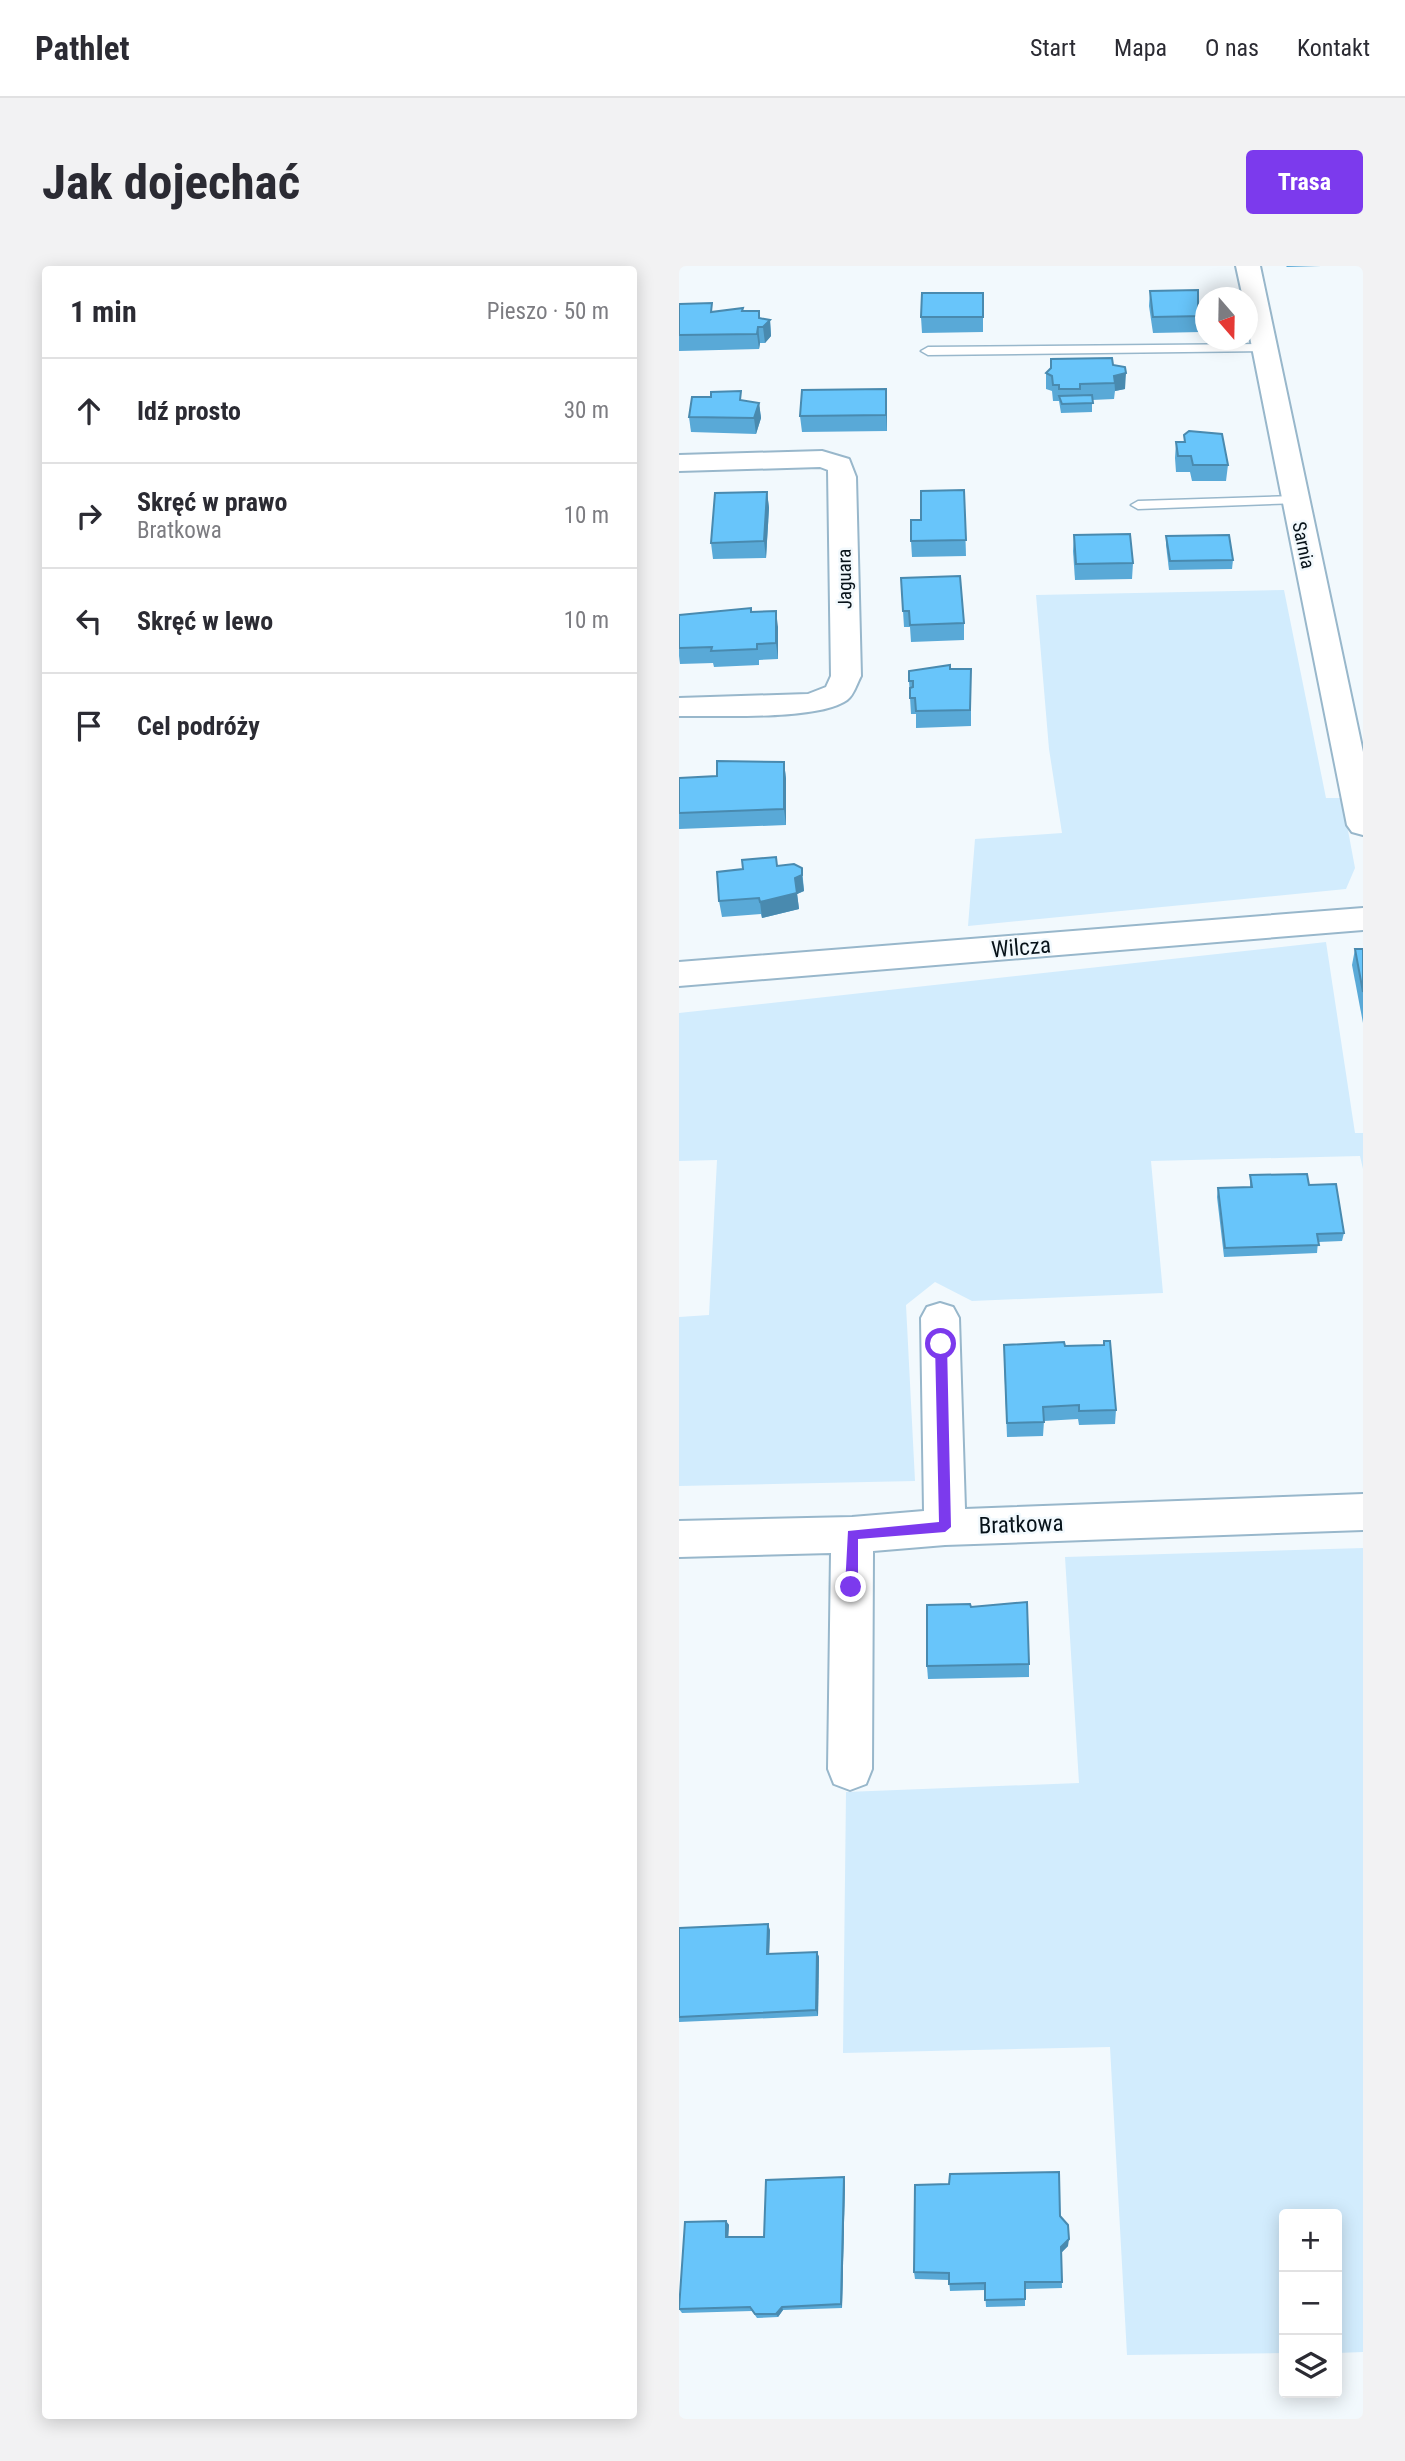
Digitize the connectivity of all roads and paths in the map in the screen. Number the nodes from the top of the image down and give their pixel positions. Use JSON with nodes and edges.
{"nodes":[{"id":1,"x":1248,"y":266,"type":"edge"},
{"id":2,"x":1263,"y":348,"type":"junction"},
{"id":3,"x":928,"y":351,"type":"dead end"},
{"id":4,"x":679,"y":463,"type":"edge"},
{"id":5,"x":1295,"y":500,"type":"junction"},
{"id":6,"x":1138,"y":505,"type":"dead end"},
{"id":7,"x":679,"y":707,"type":"edge"},
{"id":8,"x":1363,"y":825,"type":"edge"},
{"id":9,"x":1363,"y":919,"type":"edge"},
{"id":10,"x":679,"y":974,"type":"edge"},
{"id":11,"x":940,"y":1318,"type":"dead end"},
{"id":12,"x":1363,"y":1511,"type":"edge"},
{"id":13,"x":945,"y":1527,"type":"junction"},
{"id":14,"x":852,"y":1535,"type":"junction"},
{"id":15,"x":679,"y":1539,"type":"edge"},
{"id":16,"x":850,"y":1769,"type":"dead end"}],
"edges":[{"from":1,"to":2,"type":"street","name":"Sarnia"},
{"from":2,"to":3,"type":"lane"},
{"from":2,"to":5,"type":"street","name":"Sarnia"},
{"from":4,"to":7,"type":"street","name":"Jaguara"},
{"from":5,"to":6,"type":"lane"},
{"from":5,"to":8,"type":"street","name":"Sarnia"},
{"from":9,"to":10,"type":"street","name":"Wilcza"},
{"from":11,"to":13,"type":"street"},
{"from":12,"to":13,"type":"street","name":"Bratkowa"},
{"from":13,"to":14,"type":"street","name":"Bratkowa"},
{"from":14,"to":15,"type":"street","name":"Bratkowa"},
{"from":14,"to":16,"type":"street"}]}
